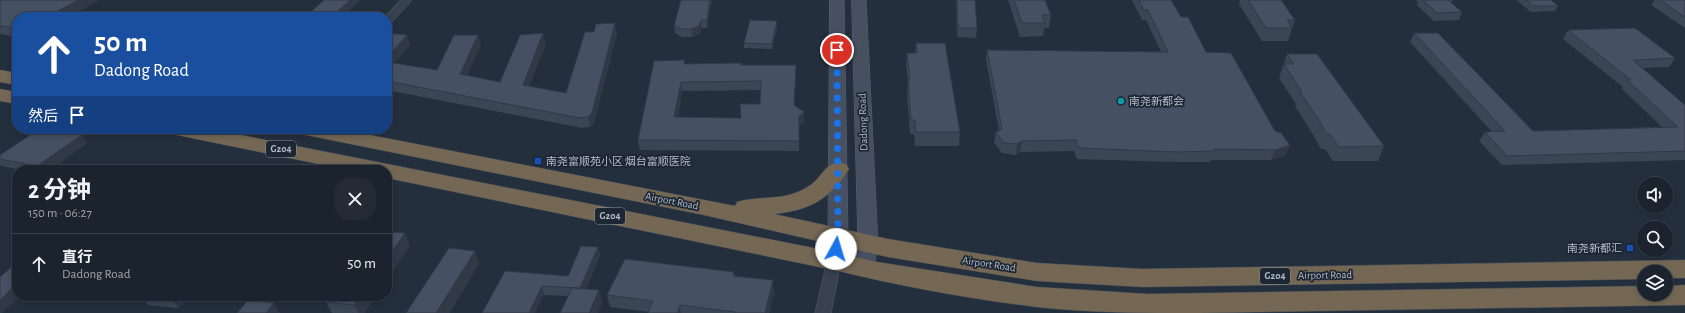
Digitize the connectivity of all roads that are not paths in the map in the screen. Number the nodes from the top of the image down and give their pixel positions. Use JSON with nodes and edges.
{"nodes":[{"id":1,"x":407,"y":0,"type":"edge"},
{"id":2,"x":837,"y":0,"type":"edge"},
{"id":3,"x":859,"y":0,"type":"edge"},
{"id":4,"x":392,"y":16,"type":"edge"},
{"id":5,"x":0,"y":76,"type":"edge"},
{"id":6,"x":12,"y":78,"type":"edge"},
{"id":7,"x":0,"y":95,"type":"edge"},
{"id":8,"x":12,"y":97,"type":"edge"},
{"id":9,"x":202,"y":134,"type":"edge"},
{"id":10,"x":332,"y":134,"type":"edge"},
{"id":11,"x":361,"y":165,"type":"edge"},
{"id":12,"x":838,"y":169,"type":"junction"},
{"id":13,"x":392,"y":171,"type":"edge"},
{"id":14,"x":704,"y":207,"type":"junction"},
{"id":15,"x":836,"y":249,"type":"junction"},
{"id":16,"x":866,"y":256,"type":"junction"},
{"id":17,"x":1685,"y":269,"type":"edge"},
{"id":18,"x":1685,"y":295,"type":"edge"},
{"id":19,"x":823,"y":313,"type":"edge"}],
"edges":[{"from":1,"to":4,"type":"street"},
{"from":2,"to":12,"type":"street"},
{"from":3,"to":16,"type":"street","name":"Dadong Road"},
{"from":5,"to":6,"type":"highway"},
{"from":7,"to":8,"type":"highway"},
{"from":9,"to":11,"type":"highway","name":"Airport Road","number":"G204"},
{"from":10,"to":14,"type":"highway","name":"Airport Road","number":"G204"},
{"from":12,"to":14,"type":"highway"},
{"from":12,"to":15,"type":"street"},
{"from":13,"to":15,"type":"highway","name":"Airport Road","number":"G204"},
{"from":14,"to":15,"type":"highway","name":"Airport Road","number":"G204"},
{"from":15,"to":16,"type":"highway","name":"Airport Road"},
{"from":15,"to":19,"type":"street"},
{"from":16,"to":17,"type":"highway","name":"Airport Road","number":"G204"},
{"from":16,"to":18,"type":"highway","name":"Airport Road"}]}
